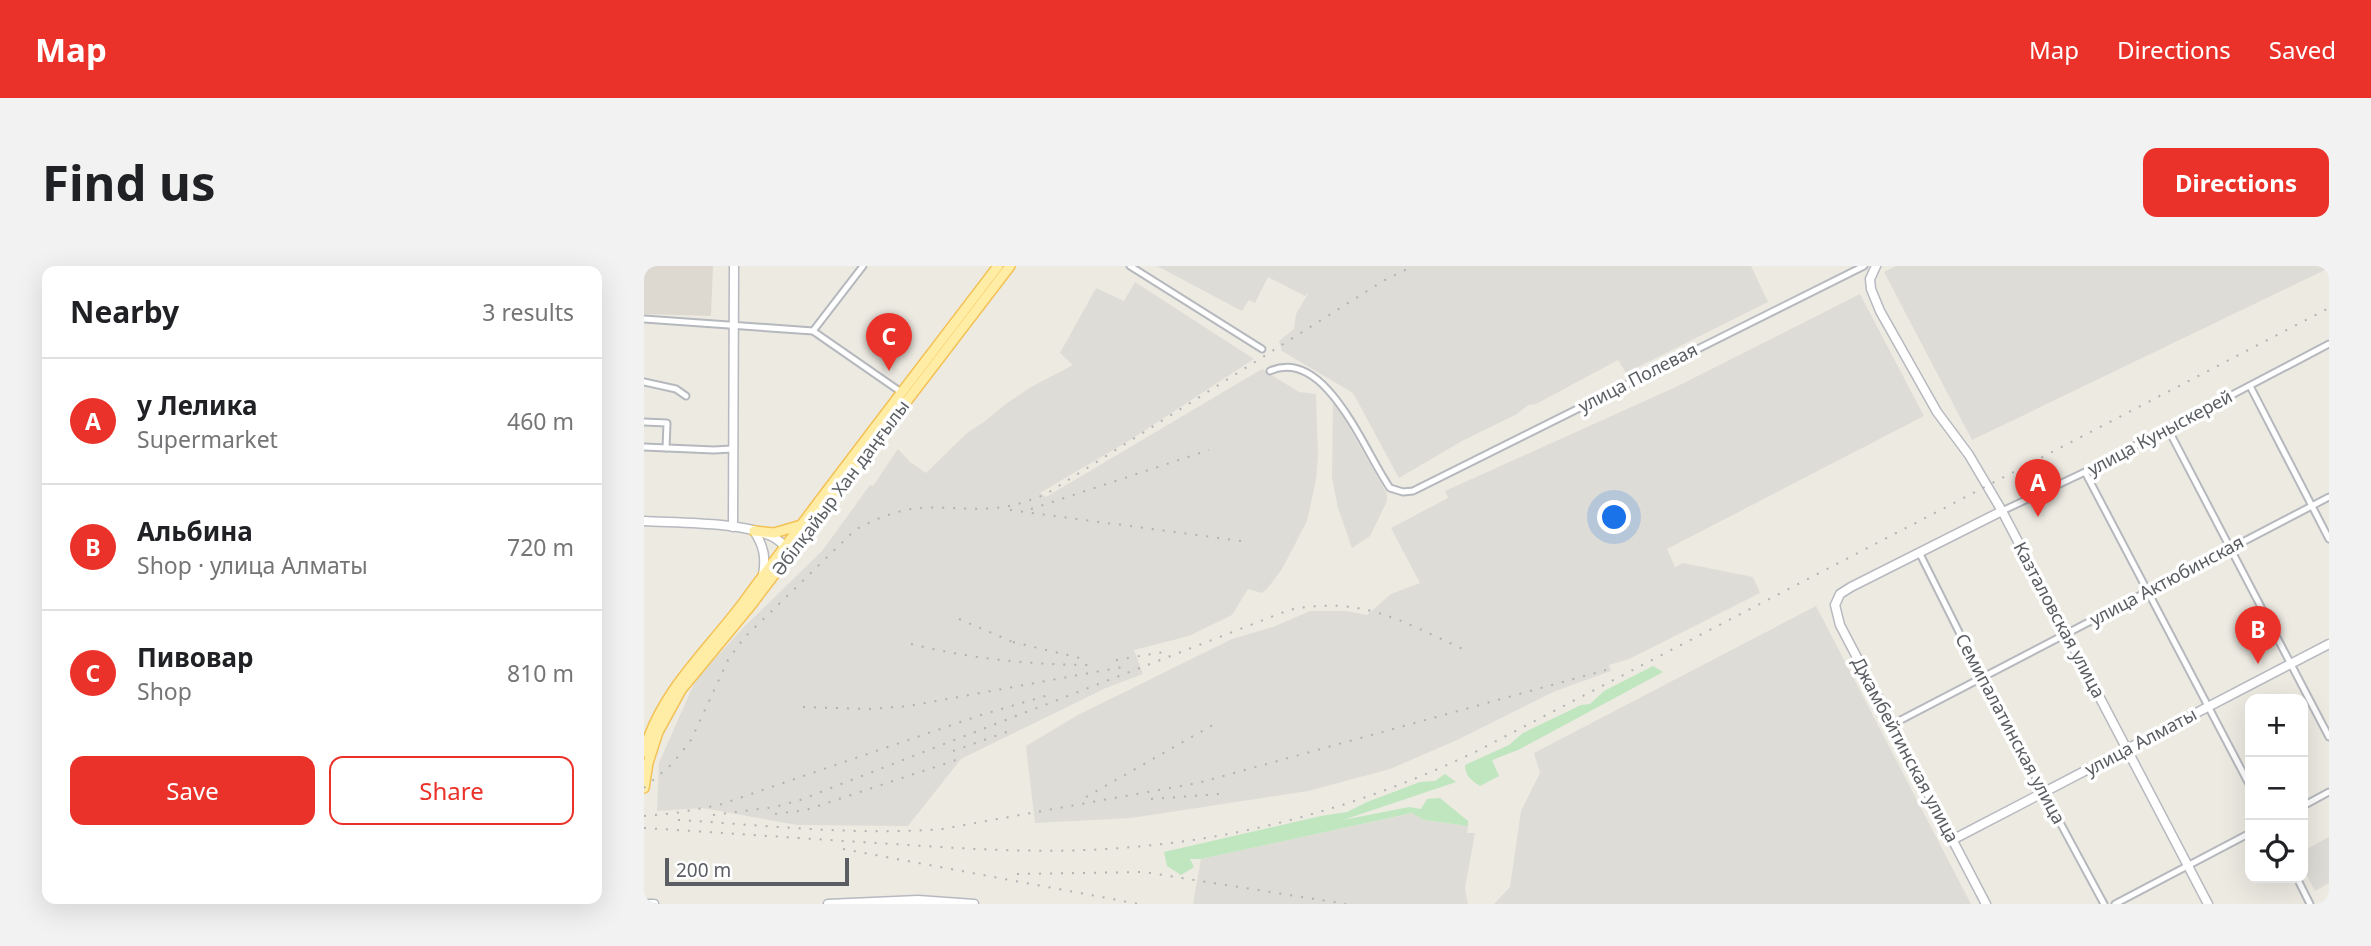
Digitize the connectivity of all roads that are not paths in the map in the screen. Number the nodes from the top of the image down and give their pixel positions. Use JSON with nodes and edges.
{"nodes":[{"id":1,"x":734,"y":266,"type":"edge"},
{"id":2,"x":863,"y":266,"type":"edge"},
{"id":3,"x":998,"y":266,"type":"edge"},
{"id":4,"x":1010,"y":266,"type":"edge"},
{"id":5,"x":1130,"y":266,"type":"edge"},
{"id":6,"x":1864,"y":266,"type":"edge"},
{"id":7,"x":1876,"y":266,"type":"edge"},
{"id":8,"x":644,"y":319,"type":"edge"},
{"id":9,"x":732,"y":325,"type":"junction"},
{"id":10,"x":813,"y":331,"type":"junction"},
{"id":11,"x":2329,"y":344,"type":"edge"},
{"id":12,"x":1262,"y":349,"type":"dead end"},
{"id":13,"x":1270,"y":371,"type":"dead end"},
{"id":14,"x":644,"y":382,"type":"edge"},
{"id":15,"x":2250,"y":386,"type":"junction"},
{"id":16,"x":687,"y":396,"type":"dead end"},
{"id":17,"x":905,"y":396,"type":"junction"},
{"id":18,"x":644,"y":422,"type":"edge"},
{"id":19,"x":2168,"y":429,"type":"junction"},
{"id":20,"x":644,"y":447,"type":"edge"},
{"id":21,"x":666,"y":448,"type":"junction"},
{"id":22,"x":732,"y":449,"type":"junction"},
{"id":23,"x":2085,"y":472,"type":"junction"},
{"id":24,"x":2329,"y":496,"type":"edge"},
{"id":25,"x":2311,"y":506,"type":"junction"},
{"id":26,"x":2002,"y":511,"type":"junction"},
{"id":27,"x":644,"y":521,"type":"edge"},
{"id":28,"x":800,"y":525,"type":"junction"},
{"id":29,"x":733,"y":527,"type":"junction"},
{"id":30,"x":754,"y":531,"type":"junction"},
{"id":31,"x":2329,"y":540,"type":"edge"},
{"id":32,"x":784,"y":545,"type":"junction"},
{"id":33,"x":2231,"y":548,"type":"junction"},
{"id":34,"x":792,"y":552,"type":"junction"},
{"id":35,"x":1920,"y":552,"type":"junction"},
{"id":36,"x":762,"y":575,"type":"junction"},
{"id":37,"x":2149,"y":591,"type":"junction"},
{"id":38,"x":1840,"y":594,"type":"joint"},
{"id":39,"x":745,"y":607,"type":"junction"},
{"id":40,"x":2066,"y":634,"type":"junction"},
{"id":41,"x":2329,"y":644,"type":"edge"},
{"id":42,"x":2291,"y":664,"type":"junction"},
{"id":43,"x":1982,"y":678,"type":"junction"},
{"id":44,"x":2209,"y":706,"type":"junction"},
{"id":45,"x":1893,"y":724,"type":"junction"},
{"id":46,"x":2329,"y":737,"type":"edge"},
{"id":47,"x":2128,"y":749,"type":"junction"},
{"id":48,"x":644,"y":752,"type":"edge"},
{"id":49,"x":2245,"y":776,"type":"edge"},
{"id":50,"x":644,"y":788,"type":"edge"},
{"id":51,"x":2329,"y":792,"type":"edge"},
{"id":52,"x":2044,"y":793,"type":"junction"},
{"id":53,"x":2308,"y":803,"type":"edge"},
{"id":54,"x":2245,"y":836,"type":"edge"},
{"id":55,"x":1952,"y":840,"type":"junction"},
{"id":56,"x":2188,"y":866,"type":"junction"},
{"id":57,"x":2300,"y":883,"type":"edge"},
{"id":58,"x":878,"y":903,"type":"edge"},
{"id":59,"x":644,"y":904,"type":"edge"},
{"id":60,"x":654,"y":904,"type":"edge"},
{"id":61,"x":828,"y":904,"type":"edge"},
{"id":62,"x":974,"y":904,"type":"edge"},
{"id":63,"x":1986,"y":904,"type":"edge"},
{"id":64,"x":2104,"y":904,"type":"edge"},
{"id":65,"x":2115,"y":904,"type":"edge"},
{"id":66,"x":2208,"y":904,"type":"edge"},
{"id":67,"x":2310,"y":904,"type":"edge"}],
"edges":[{"from":1,"to":9,"type":"street"},
{"from":2,"to":10,"type":"street"},
{"from":3,"to":17,"type":"main road","name":"Әбілқайыр Хан даңғылы"},
{"from":4,"to":17,"type":"main road","name":"Әбілқайыр Хан даңғылы"},
{"from":5,"to":12,"type":"street"},
{"from":6,"to":13,"type":"street","name":"улица Полевая"},
{"from":7,"to":26,"type":"street","name":"Казталовская улица"},
{"from":8,"to":9,"type":"street"},
{"from":9,"to":10,"type":"street"},
{"from":9,"to":22,"type":"street"},
{"from":10,"to":17,"type":"street"},
{"from":11,"to":15,"type":"street","name":"улица Куныскерей"},
{"from":14,"to":16,"type":"street"},
{"from":15,"to":19,"type":"street","name":"улица Куныскерей"},
{"from":15,"to":25,"type":"street"},
{"from":17,"to":28,"type":"main road","name":"Әбілқайыр Хан даңғылы"},
{"from":17,"to":34,"type":"main road","name":"Әбілқайыр Хан даңғылы"},
{"from":18,"to":21,"type":"street"},
{"from":19,"to":23,"type":"street","name":"улица Куныскерей"},
{"from":19,"to":33,"type":"street"},
{"from":20,"to":21,"type":"street"},
{"from":21,"to":22,"type":"street"},
{"from":22,"to":29,"type":"street"},
{"from":23,"to":26,"type":"street","name":"улица Куныскерей"},
{"from":23,"to":37,"type":"street"},
{"from":24,"to":25,"type":"street","name":"улица Актюбинская"},
{"from":25,"to":31,"type":"street"},
{"from":25,"to":33,"type":"street","name":"улица Актюбинская"},
{"from":26,"to":35,"type":"street","name":"улица Куныскерей"},
{"from":26,"to":40,"type":"street","name":"Казталовская улица"},
{"from":27,"to":29,"type":"street"},
{"from":28,"to":30,"type":"main road"},
{"from":28,"to":32,"type":"main road","name":"Әбілқайыр Хан даңғылы"},
{"from":29,"to":30,"type":"street"},
{"from":30,"to":32,"type":"street"},
{"from":30,"to":36,"type":"street"},
{"from":32,"to":34,"type":"street"},
{"from":32,"to":36,"type":"main road","name":"Әбілқайыр Хан даңғылы"},
{"from":33,"to":37,"type":"street","name":"улица Актюбинская"},
{"from":33,"to":42,"type":"street"},
{"from":34,"to":39,"type":"main road","name":"Әбілқайыр Хан даңғылы"},
{"from":35,"to":38,"type":"street","name":"улица Куныскерей"},
{"from":35,"to":43,"type":"street","name":"Семипалатинская улица"},
{"from":36,"to":39,"type":"main road","name":"Әбілқайыр Хан даңғылы"},
{"from":37,"to":40,"type":"street","name":"улица Актюбинская"},
{"from":37,"to":44,"type":"street"},
{"from":38,"to":45,"type":"street","name":"Джамбейтинская улица"},
{"from":39,"to":48,"type":"main road"},
{"from":39,"to":50,"type":"main road"},
{"from":40,"to":43,"type":"street","name":"улица Актюбинская"},
{"from":40,"to":47,"type":"street","name":"Казталовская улица"},
{"from":41,"to":42,"type":"street","name":"улица Алматы"},
{"from":42,"to":44,"type":"street","name":"улица Алматы"},
{"from":42,"to":46,"type":"street"},
{"from":43,"to":45,"type":"street","name":"улица Актюбинская"},
{"from":43,"to":52,"type":"street","name":"Семипалатинская улица"},
{"from":44,"to":47,"type":"street","name":"улица Алматы"},
{"from":44,"to":49,"type":"street"},
{"from":45,"to":55,"type":"street","name":"Джамбейтинская улица"},
{"from":47,"to":52,"type":"street","name":"улица Алматы"},
{"from":47,"to":56,"type":"street","name":"Казталовская улица"},
{"from":51,"to":53,"type":"street"},
{"from":52,"to":55,"type":"street","name":"улица Алматы"},
{"from":52,"to":64,"type":"street","name":"Семипалатинская улица"},
{"from":54,"to":56,"type":"street"},
{"from":55,"to":63,"type":"street","name":"Джамбейтинская улица"},
{"from":56,"to":65,"type":"street"},
{"from":56,"to":66,"type":"street","name":"Казталовская улица"},
{"from":57,"to":67,"type":"street"},
{"from":58,"to":61,"type":"street"},
{"from":58,"to":62,"type":"street"},
{"from":59,"to":60,"type":"street"}]}
